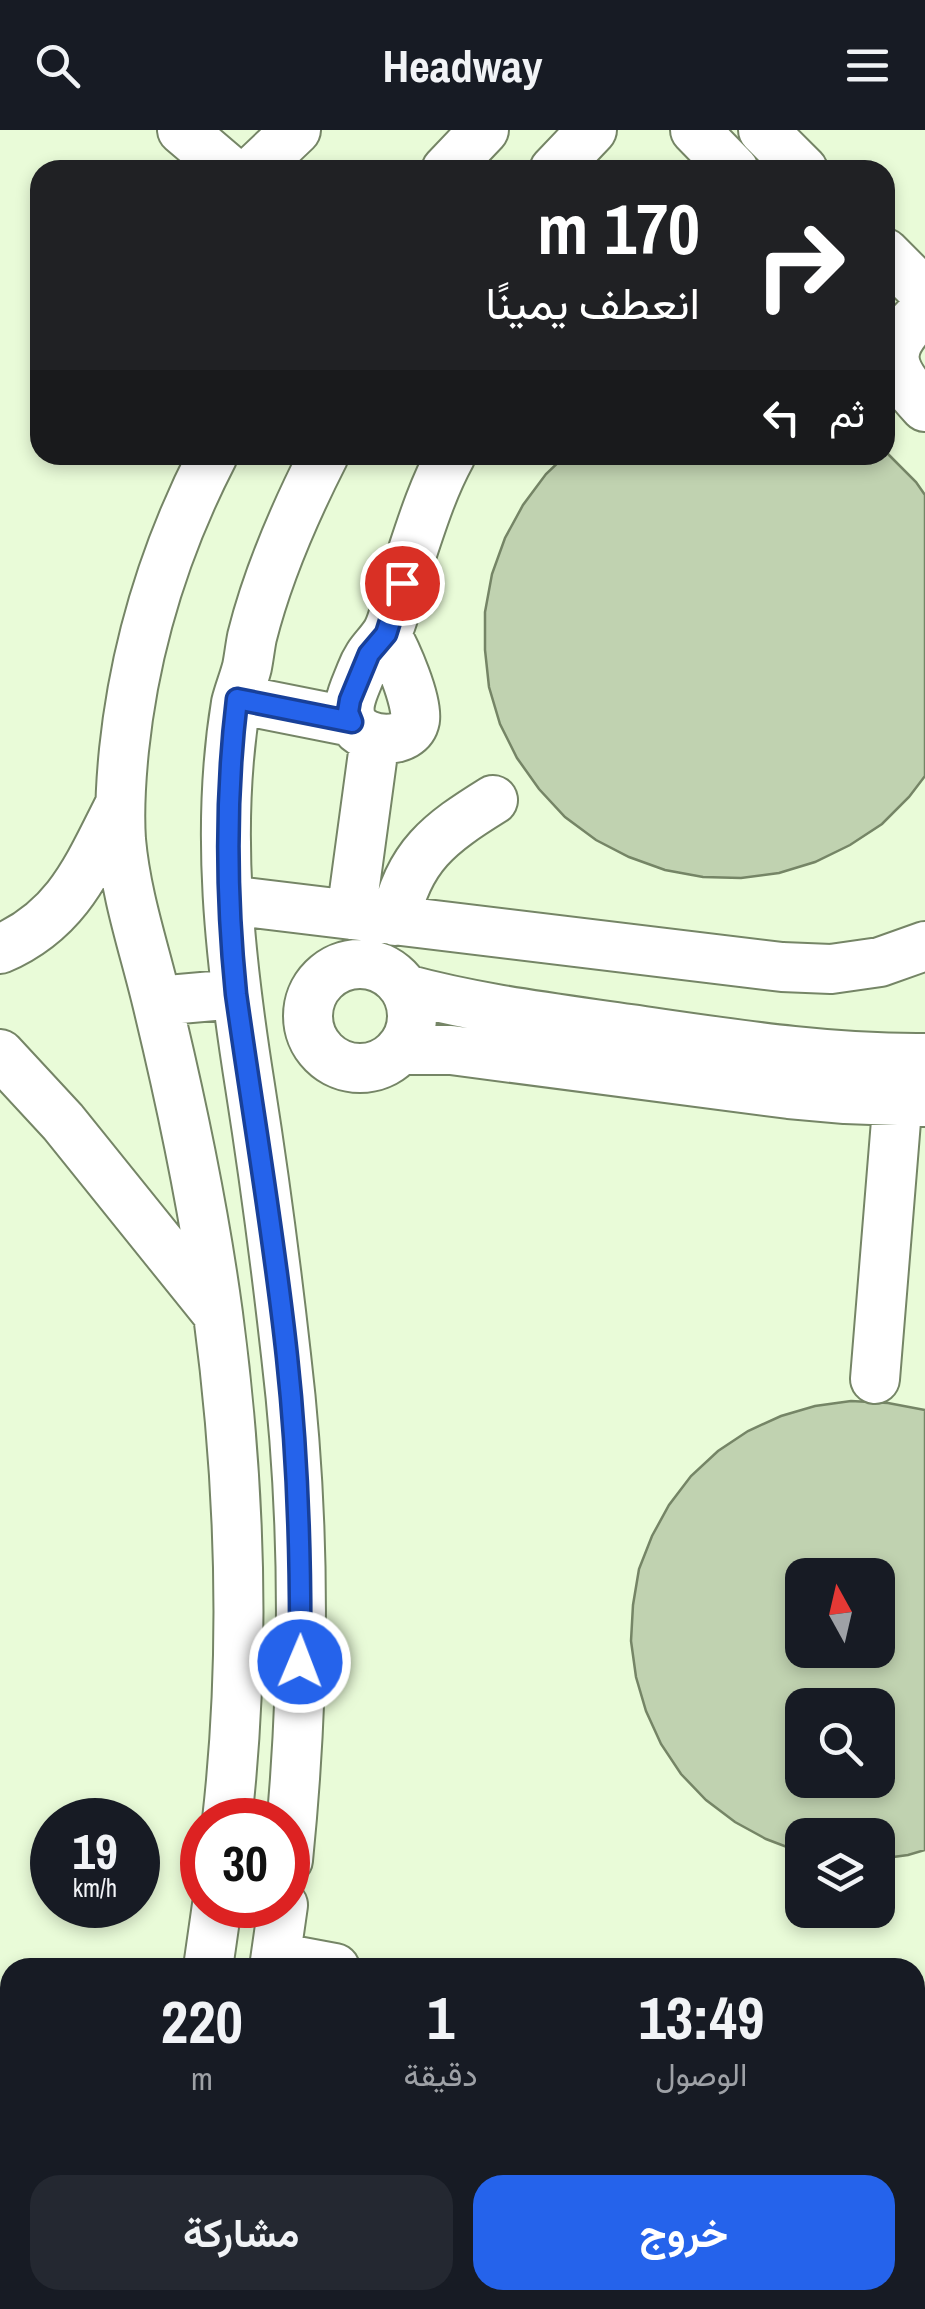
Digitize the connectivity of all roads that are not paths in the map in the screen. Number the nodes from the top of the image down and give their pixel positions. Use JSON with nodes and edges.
{"nodes":[{"id":1,"x":182,"y":130,"type":"edge"},
{"id":2,"x":295,"y":130,"type":"edge"},
{"id":3,"x":484,"y":130,"type":"edge"},
{"id":4,"x":592,"y":130,"type":"edge"},
{"id":5,"x":695,"y":130,"type":"edge"},
{"id":6,"x":763,"y":130,"type":"edge"},
{"id":7,"x":217,"y":160,"type":"edge"},
{"id":8,"x":264,"y":160,"type":"edge"},
{"id":9,"x":456,"y":160,"type":"edge"},
{"id":10,"x":564,"y":160,"type":"edge"},
{"id":11,"x":724,"y":160,"type":"edge"},
{"id":12,"x":793,"y":160,"type":"edge"},
{"id":13,"x":895,"y":262,"type":"edge"},
{"id":14,"x":925,"y":293,"type":"edge"},
{"id":15,"x":908,"y":334,"type":"edge"},
{"id":16,"x":925,"y":407,"type":"edge"},
{"id":17,"x":209,"y":465,"type":"edge"},
{"id":18,"x":319,"y":465,"type":"edge"},
{"id":19,"x":447,"y":465,"type":"edge"},
{"id":20,"x":386,"y":634,"type":"junction"},
{"id":21,"x":237,"y":699,"type":"junction"},
{"id":22,"x":364,"y":730,"type":"junction"},
{"id":23,"x":493,"y":800,"type":"dead end"},
{"id":24,"x":120,"y":805,"type":"junction"},
{"id":25,"x":228,"y":900,"type":"junction"},
{"id":26,"x":371,"y":929,"type":"junction"},
{"id":27,"x":925,"y":946,"type":"edge"},
{"id":28,"x":0,"y":949,"type":"edge"},
{"id":29,"x":405,"y":989,"type":"junction"},
{"id":30,"x":236,"y":994,"type":"junction"},
{"id":31,"x":157,"y":1000,"type":"junction"},
{"id":32,"x":400,"y":1050,"type":"junction"},
{"id":33,"x":0,"y":1054,"type":"edge"},
{"id":34,"x":912,"y":1080,"type":"edge"},
{"id":35,"x":218,"y":1314,"type":"junction"},
{"id":36,"x":875,"y":1379,"type":"dead end"},
{"id":37,"x":229,"y":1798,"type":"edge"},
{"id":38,"x":292,"y":1798,"type":"edge"},
{"id":39,"x":214,"y":1928,"type":"edge"},
{"id":40,"x":280,"y":1928,"type":"edge"},
{"id":41,"x":209,"y":1958,"type":"edge"},
{"id":42,"x":276,"y":1958,"type":"edge"}],
"edges":[{"from":1,"to":7,"type":"street"},
{"from":2,"to":8,"type":"street"},
{"from":3,"to":9,"type":"street"},
{"from":4,"to":10,"type":"street"},
{"from":5,"to":11,"type":"street"},
{"from":6,"to":12,"type":"street"},
{"from":13,"to":14,"type":"street"},
{"from":15,"to":16,"type":"street"},
{"from":17,"to":24,"type":"street"},
{"from":18,"to":21,"type":"street"},
{"from":19,"to":20,"type":"street"},
{"from":20,"to":22,"type":"street"},
{"from":20,"to":22,"type":"street"},
{"from":21,"to":22,"type":"street"},
{"from":21,"to":25,"type":"street"},
{"from":22,"to":26,"type":"street"},
{"from":23,"to":26,"type":"street"},
{"from":24,"to":28,"type":"street"},
{"from":24,"to":31,"type":"street"},
{"from":25,"to":26,"type":"street"},
{"from":25,"to":30,"type":"street"},
{"from":26,"to":27,"type":"street"},
{"from":26,"to":29,"type":"street"},
{"from":26,"to":32,"type":"street"},
{"from":29,"to":32,"type":"street"},
{"from":29,"to":34,"type":"street"},
{"from":30,"to":31,"type":"street"},
{"from":30,"to":38,"type":"street"},
{"from":31,"to":35,"type":"street"},
{"from":32,"to":34,"type":"street"},
{"from":33,"to":35,"type":"street"},
{"from":34,"to":36,"type":"street"},
{"from":35,"to":37,"type":"street"},
{"from":39,"to":41,"type":"street"},
{"from":40,"to":42,"type":"street"}]}
